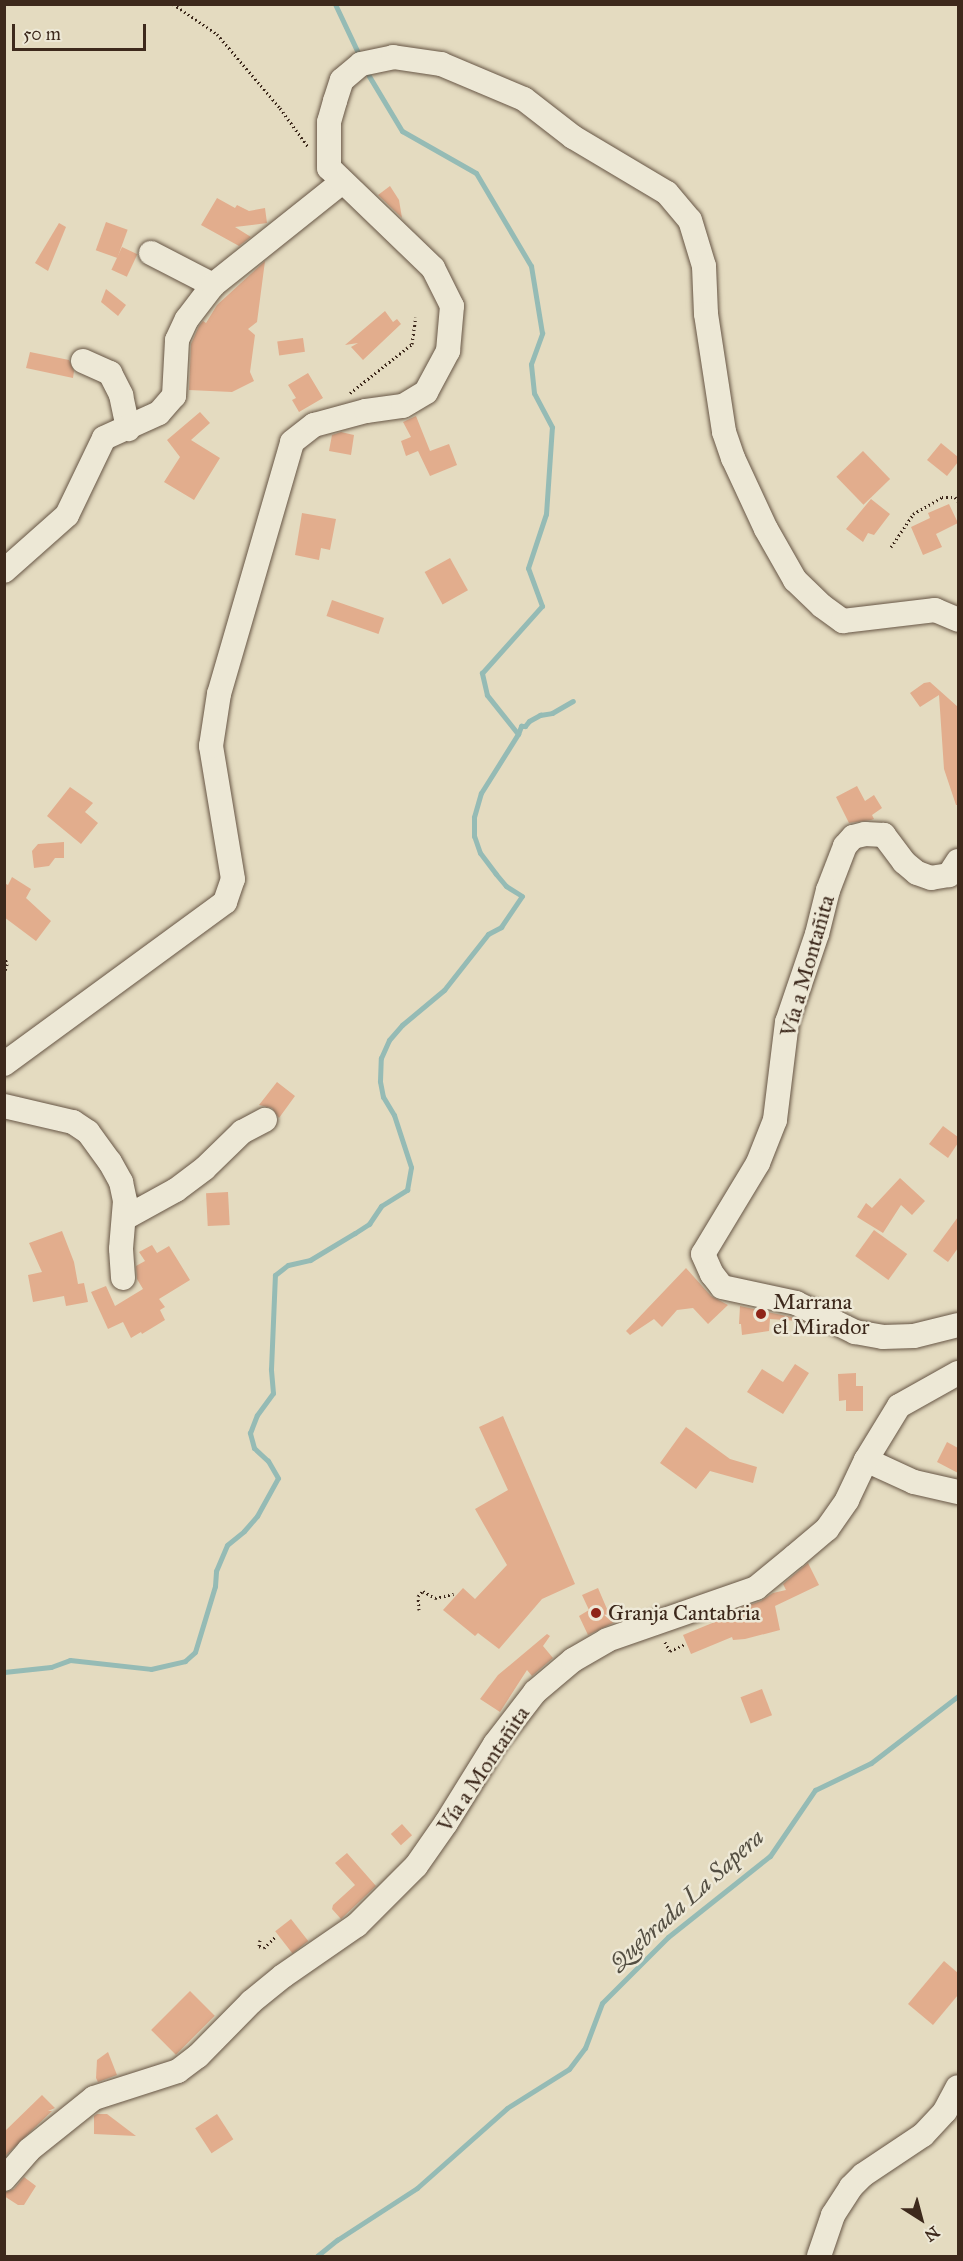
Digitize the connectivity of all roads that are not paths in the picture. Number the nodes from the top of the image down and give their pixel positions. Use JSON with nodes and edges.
{"nodes":[{"id":1,"x":336,"y":175,"type":"junction"},
{"id":2,"x":151,"y":253,"type":"dead end"},
{"id":3,"x":213,"y":285,"type":"junction"},
{"id":4,"x":83,"y":361,"type":"dead end"},
{"id":5,"x":128,"y":429,"type":"junction"},
{"id":6,"x":4,"y":571,"type":"edge"},
{"id":7,"x":958,"y":620,"type":"edge"},
{"id":8,"x":958,"y":861,"type":"edge"},
{"id":9,"x":4,"y":1064,"type":"edge"},
{"id":10,"x":4,"y":1106,"type":"edge"},
{"id":11,"x":265,"y":1120,"type":"dead end"},
{"id":12,"x":125,"y":1218,"type":"junction"},
{"id":13,"x":123,"y":1278,"type":"dead end"},
{"id":14,"x":958,"y":1325,"type":"edge"},
{"id":15,"x":958,"y":1373,"type":"edge"},
{"id":16,"x":866,"y":1460,"type":"junction"},
{"id":17,"x":958,"y":1492,"type":"edge"},
{"id":18,"x":958,"y":2087,"type":"edge"},
{"id":19,"x":4,"y":2179,"type":"edge"},
{"id":20,"x":819,"y":2256,"type":"edge"}],
"edges":[{"from":1,"to":3,"type":"street"},
{"from":1,"to":7,"type":"street"},
{"from":1,"to":9,"type":"street"},
{"from":2,"to":3,"type":"street"},
{"from":3,"to":5,"type":"street"},
{"from":4,"to":5,"type":"street"},
{"from":5,"to":6,"type":"street"},
{"from":8,"to":14,"type":"street","name":"Vía a Montañita"},
{"from":10,"to":12,"type":"street"},
{"from":11,"to":12,"type":"street"},
{"from":12,"to":13,"type":"street"},
{"from":15,"to":16,"type":"street","name":"Vía a Montañita"},
{"from":16,"to":17,"type":"street"},
{"from":16,"to":19,"type":"street","name":"Vía a Montañita"},
{"from":18,"to":20,"type":"street"}]}
